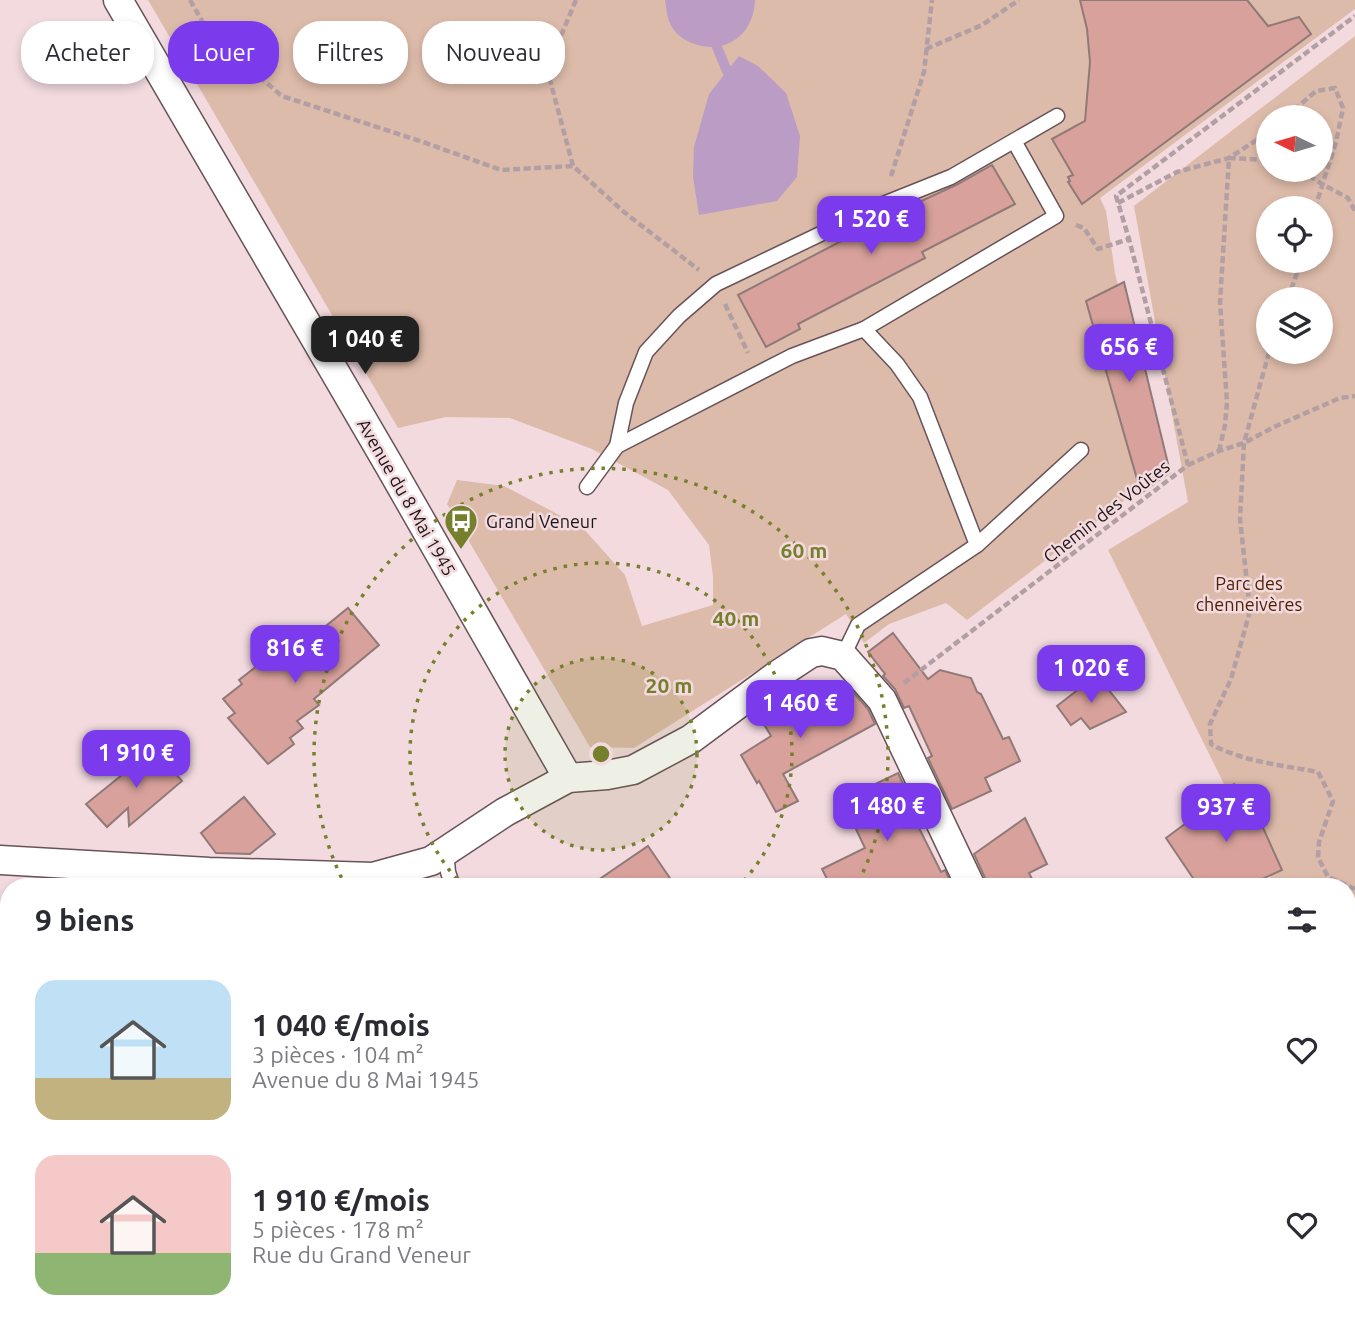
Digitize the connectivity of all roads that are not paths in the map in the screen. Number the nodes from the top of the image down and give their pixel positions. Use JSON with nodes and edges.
{"nodes":[{"id":1,"x":118,"y":0,"type":"edge"},
{"id":2,"x":1056,"y":116,"type":"dead end"},
{"id":3,"x":1014,"y":141,"type":"junction"},
{"id":4,"x":864,"y":329,"type":"junction"},
{"id":5,"x":617,"y":446,"type":"junction"},
{"id":6,"x":1081,"y":450,"type":"dead end"},
{"id":7,"x":587,"y":487,"type":"dead end"},
{"id":8,"x":977,"y":545,"type":"junction"},
{"id":9,"x":843,"y":656,"type":"junction"},
{"id":10,"x":568,"y":778,"type":"junction"},
{"id":11,"x":446,"y":851,"type":"junction"},
{"id":12,"x":0,"y":860,"type":"edge"},
{"id":13,"x":450,"y":878,"type":"edge"},
{"id":14,"x":967,"y":878,"type":"edge"}],
"edges":[{"from":1,"to":10,"type":"street","name":"Avenue du 8 Mai 1945"},
{"from":2,"to":3,"type":"lane"},
{"from":3,"to":4,"type":"lane"},
{"from":3,"to":5,"type":"lane"},
{"from":4,"to":5,"type":"lane"},
{"from":4,"to":8,"type":"lane"},
{"from":5,"to":7,"type":"lane"},
{"from":6,"to":8,"type":"lane"},
{"from":8,"to":9,"type":"lane"},
{"from":9,"to":10,"type":"street"},
{"from":9,"to":14,"type":"street"},
{"from":10,"to":11,"type":"street"},
{"from":11,"to":12,"type":"street"},
{"from":11,"to":13,"type":"lane"}]}
